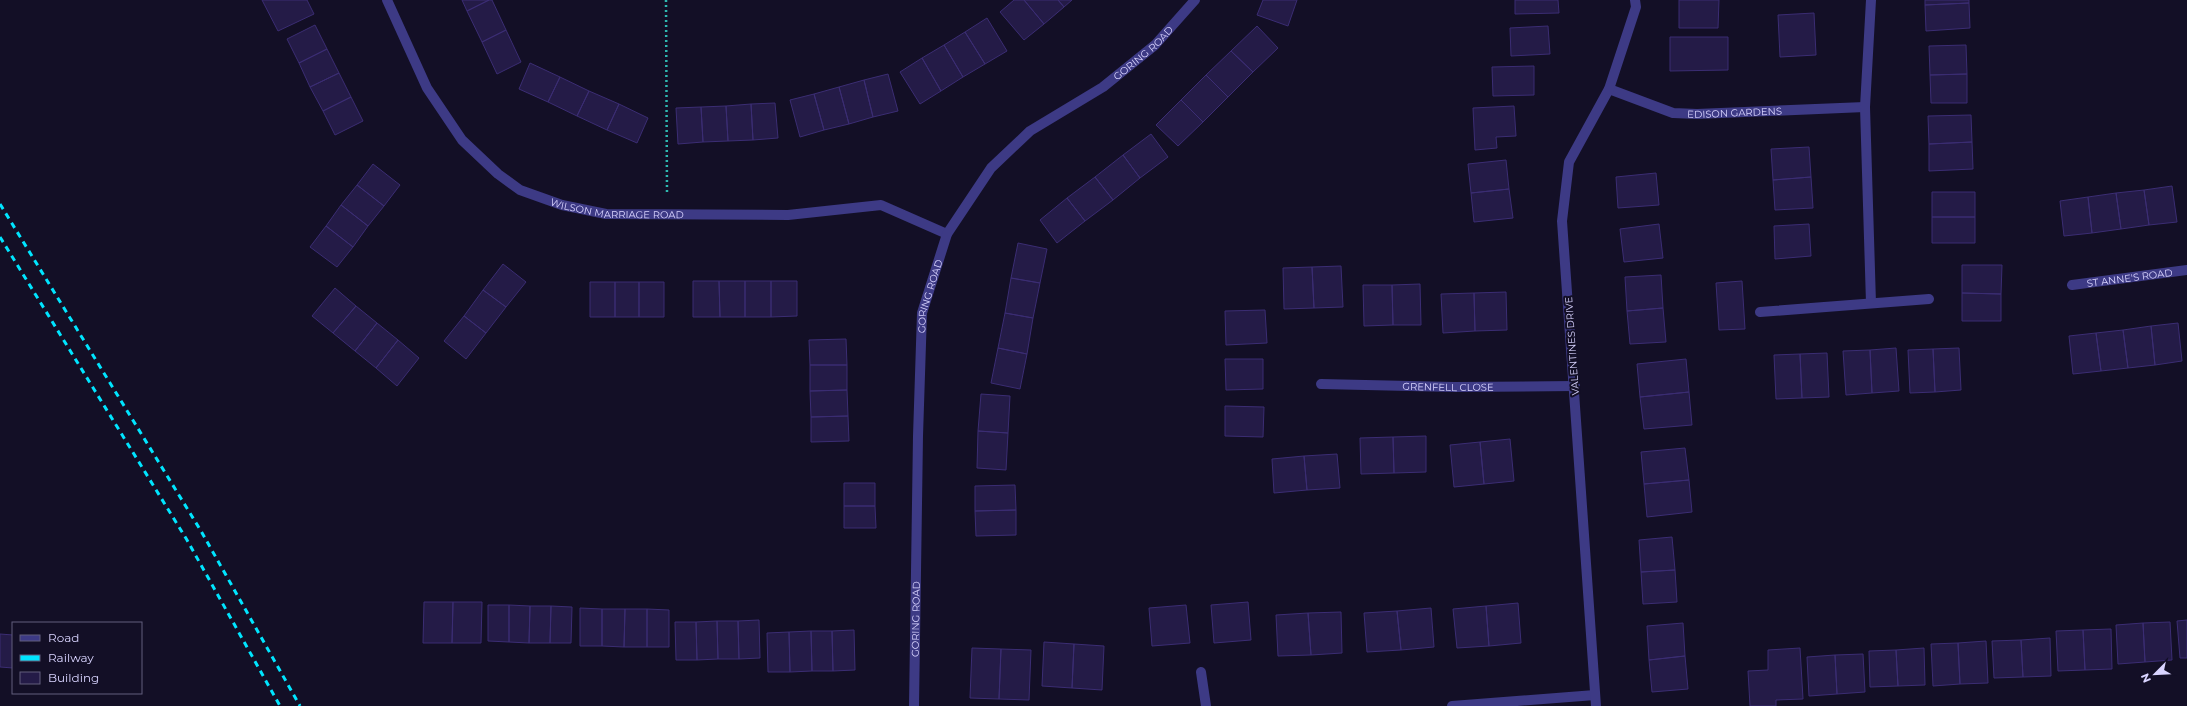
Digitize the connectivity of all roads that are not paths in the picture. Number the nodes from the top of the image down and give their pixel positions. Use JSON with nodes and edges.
{"nodes":[{"id":1,"x":386,"y":0,"type":"edge"},
{"id":2,"x":1195,"y":0,"type":"edge"},
{"id":3,"x":1636,"y":0,"type":"edge"},
{"id":4,"x":1871,"y":0,"type":"edge"},
{"id":5,"x":1609,"y":89,"type":"junction"},
{"id":6,"x":1865,"y":107,"type":"junction"},
{"id":7,"x":947,"y":234,"type":"junction"},
{"id":8,"x":2187,"y":270,"type":"edge"},
{"id":9,"x":2072,"y":285,"type":"dead end"},
{"id":10,"x":1929,"y":300,"type":"dead end"},
{"id":11,"x":1871,"y":303,"type":"junction"},
{"id":12,"x":1760,"y":312,"type":"dead end"},
{"id":13,"x":1320,"y":384,"type":"dead end"},
{"id":14,"x":1575,"y":386,"type":"junction"},
{"id":15,"x":1201,"y":672,"type":"dead end"},
{"id":16,"x":1595,"y":695,"type":"junction"},
{"id":17,"x":914,"y":706,"type":"edge"},
{"id":18,"x":1206,"y":706,"type":"edge"},
{"id":19,"x":1452,"y":706,"type":"edge"},
{"id":20,"x":1596,"y":706,"type":"edge"}],
"edges":[{"from":1,"to":7,"type":"street","name":"WILSON MARRIAGE ROAD"},
{"from":2,"to":7,"type":"street","name":"GORING ROAD"},
{"from":3,"to":5,"type":"street","name":"VALENTINES DRIVE"},
{"from":4,"to":6,"type":"street"},
{"from":5,"to":6,"type":"street","name":"EDISON GARDENS"},
{"from":5,"to":14,"type":"street","name":"VALENTINES DRIVE"},
{"from":6,"to":11,"type":"street"},
{"from":7,"to":17,"type":"street","name":"GORING ROAD"},
{"from":8,"to":9,"type":"street","name":"ST ANNE'S ROAD"},
{"from":10,"to":11,"type":"street"},
{"from":11,"to":12,"type":"street"},
{"from":13,"to":14,"type":"street","name":"GRENFELL CLOSE"},
{"from":14,"to":16,"type":"street","name":"VALENTINES DRIVE"},
{"from":15,"to":18,"type":"street"},
{"from":16,"to":19,"type":"street"},
{"from":16,"to":20,"type":"street","name":"VALENTINES DRIVE"}]}
